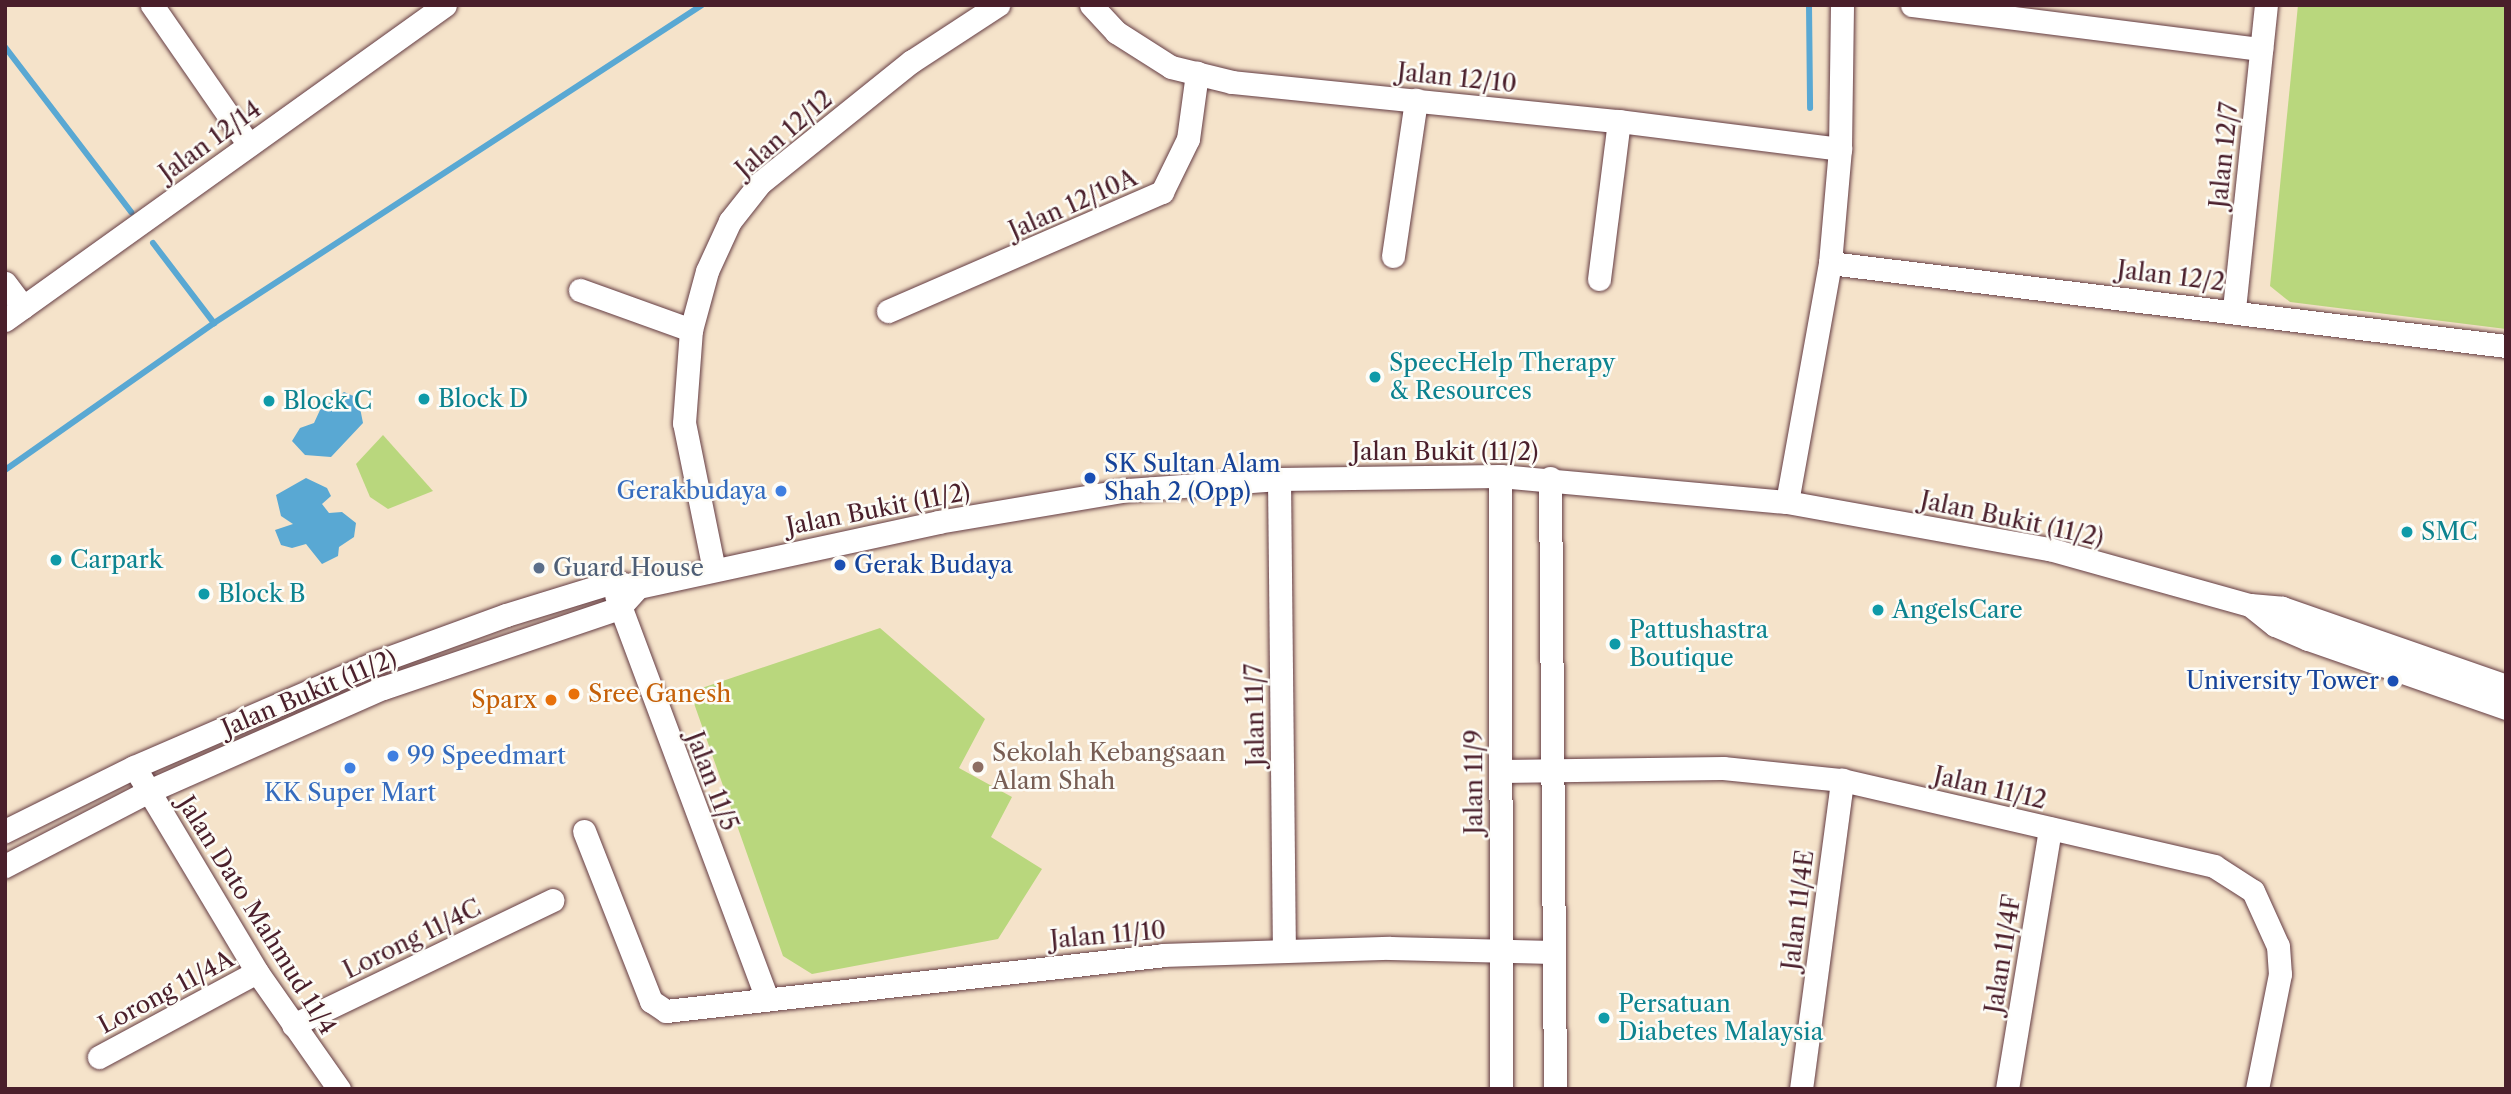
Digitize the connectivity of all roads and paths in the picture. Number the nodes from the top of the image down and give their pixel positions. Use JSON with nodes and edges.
{"nodes":[{"id":1,"x":152,"y":5,"type":"edge"},
{"id":2,"x":445,"y":5,"type":"edge"},
{"id":3,"x":998,"y":5,"type":"edge"},
{"id":4,"x":1091,"y":5,"type":"edge"},
{"id":5,"x":1842,"y":5,"type":"edge"},
{"id":6,"x":1912,"y":5,"type":"edge"},
{"id":7,"x":2266,"y":5,"type":"edge"},
{"id":8,"x":2069,"y":13,"type":"edge"},
{"id":9,"x":2261,"y":49,"type":"junction"},
{"id":10,"x":1197,"y":74,"type":"junction"},
{"id":11,"x":1416,"y":100,"type":"junction"},
{"id":12,"x":1619,"y":121,"type":"junction"},
{"id":13,"x":249,"y":145,"type":"junction"},
{"id":14,"x":1840,"y":149,"type":"junction"},
{"id":15,"x":1393,"y":256,"type":"dead end"},
{"id":16,"x":1830,"y":263,"type":"junction"},
{"id":17,"x":1599,"y":279,"type":"dead end"},
{"id":18,"x":5,"y":283,"type":"edge"},
{"id":19,"x":580,"y":290,"type":"dead end"},
{"id":20,"x":2234,"y":309,"type":"junction"},
{"id":21,"x":888,"y":311,"type":"dead end"},
{"id":22,"x":14,"y":314,"type":"edge"},
{"id":23,"x":691,"y":330,"type":"junction"},
{"id":24,"x":2506,"y":346,"type":"edge"},
{"id":25,"x":1500,"y":476,"type":"junction"},
{"id":26,"x":1550,"y":478,"type":"junction"},
{"id":27,"x":1279,"y":480,"type":"junction"},
{"id":28,"x":1787,"y":502,"type":"junction"},
{"id":29,"x":714,"y":570,"type":"junction"},
{"id":30,"x":613,"y":582,"type":"junction"},
{"id":31,"x":638,"y":587,"type":"junction"},
{"id":32,"x":2250,"y":605,"type":"junction"},
{"id":33,"x":620,"y":608,"type":"junction"},
{"id":34,"x":2506,"y":686,"type":"edge"},
{"id":35,"x":2506,"y":708,"type":"edge"},
{"id":36,"x":134,"y":767,"type":"junction"},
{"id":37,"x":1552,"y":770,"type":"junction"},
{"id":38,"x":1501,"y":771,"type":"junction"},
{"id":39,"x":1842,"y":780,"type":"junction"},
{"id":40,"x":149,"y":791,"type":"junction"},
{"id":41,"x":2050,"y":829,"type":"junction"},
{"id":42,"x":5,"y":831,"type":"edge"},
{"id":43,"x":584,"y":831,"type":"dead end"},
{"id":44,"x":5,"y":866,"type":"edge"},
{"id":45,"x":553,"y":900,"type":"dead end"},
{"id":46,"x":1284,"y":949,"type":"junction"},
{"id":47,"x":1501,"y":951,"type":"junction"},
{"id":48,"x":1553,"y":952,"type":"junction"},
{"id":49,"x":257,"y":972,"type":"junction"},
{"id":50,"x":766,"y":997,"type":"junction"},
{"id":51,"x":293,"y":1025,"type":"junction"},
{"id":52,"x":99,"y":1057,"type":"dead end"},
{"id":53,"x":339,"y":1089,"type":"edge"},
{"id":54,"x":1501,"y":1089,"type":"edge"},
{"id":55,"x":1555,"y":1089,"type":"edge"},
{"id":56,"x":1801,"y":1089,"type":"edge"},
{"id":57,"x":2007,"y":1089,"type":"edge"},
{"id":58,"x":2257,"y":1089,"type":"edge"}],
"edges":[{"from":1,"to":13,"type":"street"},
{"from":2,"to":13,"type":"street","name":"Jalan 12/14"},
{"from":3,"to":23,"type":"street","name":"Jalan 12/12"},
{"from":4,"to":10,"type":"street","name":"Jalan 12/10"},
{"from":5,"to":14,"type":"street"},
{"from":6,"to":8,"type":"street"},
{"from":7,"to":9,"type":"street","name":"Jalan 12/7"},
{"from":8,"to":9,"type":"street"},
{"from":9,"to":20,"type":"street","name":"Jalan 12/7"},
{"from":10,"to":11,"type":"street","name":"Jalan 12/10"},
{"from":10,"to":21,"type":"street","name":"Jalan 12/10A"},
{"from":11,"to":12,"type":"street","name":"Jalan 12/10"},
{"from":11,"to":15,"type":"street"},
{"from":12,"to":14,"type":"street","name":"Jalan 12/10"},
{"from":12,"to":17,"type":"street"},
{"from":13,"to":22,"type":"street","name":"Jalan 12/14"},
{"from":14,"to":16,"type":"street"},
{"from":16,"to":20,"type":"street","name":"Jalan 12/2"},
{"from":16,"to":28,"type":"street"},
{"from":18,"to":22,"type":"street"},
{"from":19,"to":23,"type":"street"},
{"from":20,"to":24,"type":"street","name":"Jalan 12/2"},
{"from":23,"to":29,"type":"street","name":"Jalan 12/12"},
{"from":25,"to":26,"type":"street","name":"Jalan Bukit (11/2)"},
{"from":25,"to":27,"type":"street","name":"Jalan Bukit (11/2)"},
{"from":25,"to":38,"type":"street","name":"Jalan 11/9"},
{"from":26,"to":28,"type":"street","name":"Jalan Bukit (11/2)"},
{"from":26,"to":37,"type":"street"},
{"from":27,"to":29,"type":"street","name":"Jalan Bukit (11/2)"},
{"from":27,"to":46,"type":"street","name":"Jalan 11/7"},
{"from":28,"to":32,"type":"street","name":"Jalan Bukit (11/2)"},
{"from":29,"to":31,"type":"street","name":"Jalan Bukit (11/2)"},
{"from":30,"to":31,"type":"street","name":"Jalan Bukit (11/2)"},
{"from":30,"to":33,"type":"street","name":"Jalan 11/5"},
{"from":30,"to":36,"type":"street","name":"Jalan Bukit (11/2)"},
{"from":31,"to":33,"type":"street"},
{"from":32,"to":34,"type":"street","name":"Jalan Bukit (11/2)"},
{"from":32,"to":35,"type":"street","name":"Jalan Bukit (11/2)"},
{"from":33,"to":40,"type":"street","name":"Jalan Bukit (11/2)"},
{"from":33,"to":50,"type":"street","name":"Jalan 11/5"},
{"from":36,"to":40,"type":"street","name":"Jalan Dato Mahmud 11/4"},
{"from":36,"to":42,"type":"street","name":"Jalan Bukit (11/2)"},
{"from":37,"to":38,"type":"street","name":"Jalan 11/12"},
{"from":37,"to":39,"type":"street","name":"Jalan 11/12"},
{"from":37,"to":48,"type":"street"},
{"from":38,"to":47,"type":"street","name":"Jalan 11/9"},
{"from":39,"to":41,"type":"street","name":"Jalan 11/12"},
{"from":39,"to":56,"type":"street","name":"Jalan 11/4E"},
{"from":40,"to":44,"type":"street","name":"Jalan Bukit (11/2)"},
{"from":40,"to":49,"type":"street","name":"Jalan Dato Mahmud 11/4"},
{"from":41,"to":57,"type":"street","name":"Jalan 11/4F"},
{"from":41,"to":58,"type":"street","name":"Jalan 11/12"},
{"from":43,"to":50,"type":"street","name":"Jalan 11/10"},
{"from":45,"to":51,"type":"street","name":"Lorong 11/4C"},
{"from":46,"to":47,"type":"street","name":"Jalan 11/10"},
{"from":46,"to":50,"type":"street","name":"Jalan 11/10"},
{"from":47,"to":48,"type":"street","name":"Jalan 11/10"},
{"from":47,"to":54,"type":"street","name":"Jalan 11/9"},
{"from":48,"to":55,"type":"street"},
{"from":49,"to":51,"type":"street","name":"Jalan Dato Mahmud 11/4"},
{"from":49,"to":52,"type":"street","name":"Lorong 11/4A"},
{"from":51,"to":53,"type":"street","name":"Jalan Dato Mahmud 11/4"}]}
